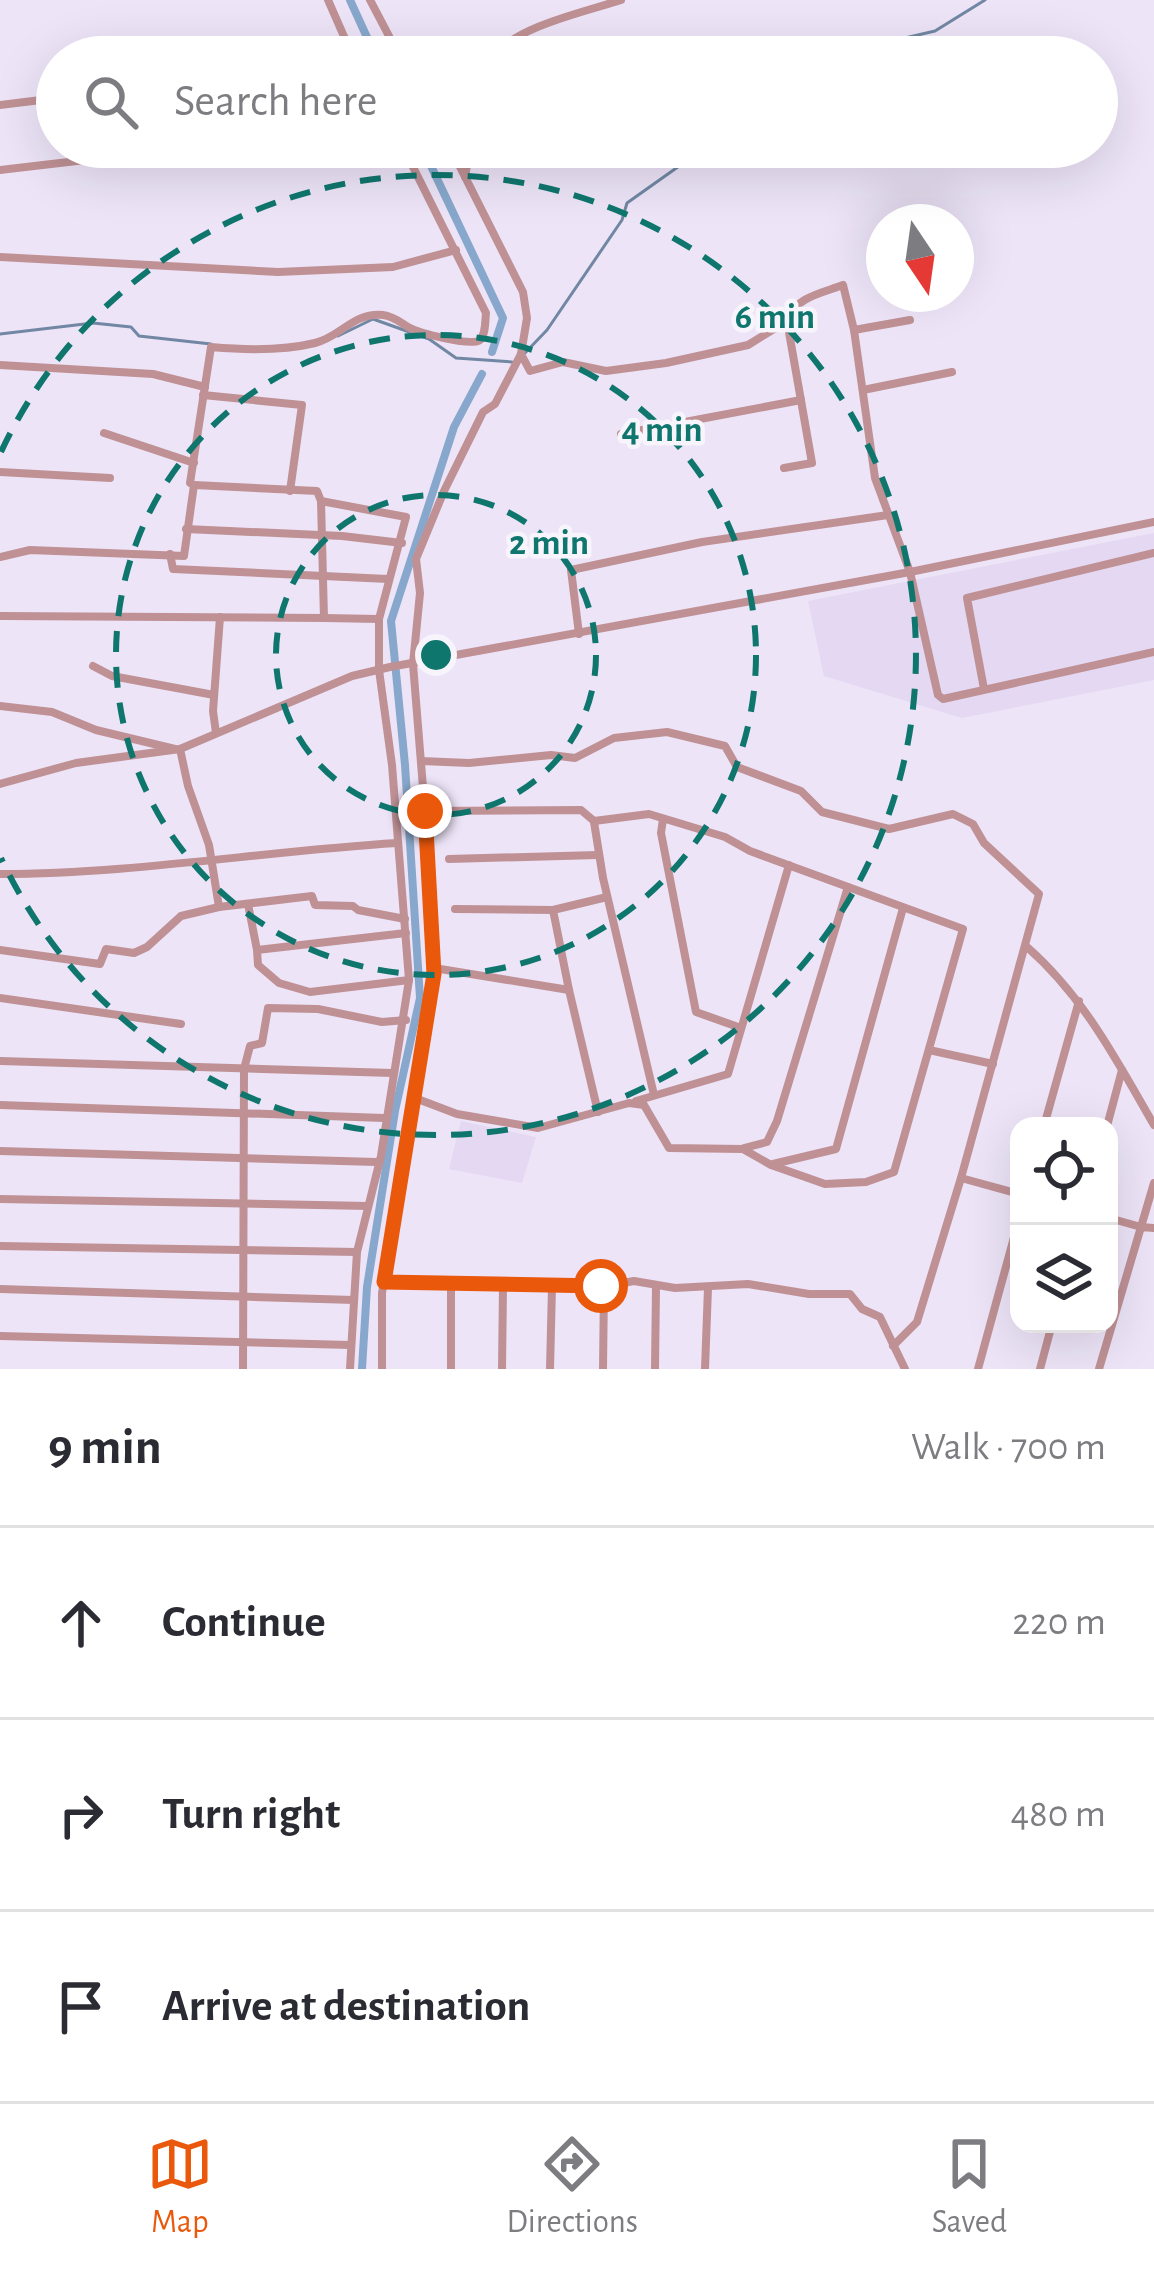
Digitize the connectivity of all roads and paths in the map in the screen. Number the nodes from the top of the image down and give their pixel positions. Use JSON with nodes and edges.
{"nodes":[{"id":1,"x":328,"y":0,"type":"edge"},
{"id":2,"x":370,"y":0,"type":"edge"},
{"id":3,"x":621,"y":0,"type":"edge"},
{"id":4,"x":344,"y":36,"type":"edge"},
{"id":5,"x":389,"y":36,"type":"edge"},
{"id":6,"x":521,"y":36,"type":"edge"},
{"id":7,"x":36,"y":101,"type":"edge"},
{"id":8,"x":0,"y":105,"type":"edge"},
{"id":9,"x":36,"y":166,"type":"edge"},
{"id":10,"x":415,"y":168,"type":"edge"},
{"id":11,"x":460,"y":168,"type":"edge"},
{"id":12,"x":467,"y":168,"type":"edge"},
{"id":13,"x":0,"y":170,"type":"edge"},
{"id":14,"x":465,"y":178,"type":"junction"},
{"id":15,"x":456,"y":250,"type":"junction"},
{"id":16,"x":0,"y":257,"type":"edge"},
{"id":17,"x":910,"y":320,"type":"dead end"},
{"id":18,"x":787,"y":321,"type":"junction"},
{"id":19,"x":854,"y":330,"type":"junction"},
{"id":20,"x":521,"y":354,"type":"junction"},
{"id":21,"x":0,"y":365,"type":"edge"},
{"id":22,"x":952,"y":372,"type":"dead end"},
{"id":23,"x":863,"y":390,"type":"junction"},
{"id":24,"x":204,"y":391,"type":"junction"},
{"id":25,"x":802,"y":400,"type":"junction"},
{"id":26,"x":104,"y":433,"type":"dead end"},
{"id":27,"x":621,"y":434,"type":"dead end"},
{"id":28,"x":194,"y":463,"type":"junction"},
{"id":29,"x":784,"y":467,"type":"dead end"},
{"id":30,"x":0,"y":472,"type":"edge"},
{"id":31,"x":110,"y":478,"type":"dead end"},
{"id":32,"x":194,"y":485,"type":"junction"},
{"id":33,"x":290,"y":490,"type":"junction"},
{"id":34,"x":321,"y":501,"type":"junction"},
{"id":35,"x":888,"y":514,"type":"junction"},
{"id":36,"x":1154,"y":522,"type":"edge"},
{"id":37,"x":186,"y":529,"type":"junction"},
{"id":38,"x":320,"y":536,"type":"junction"},
{"id":39,"x":402,"y":543,"type":"junction"},
{"id":40,"x":170,"y":554,"type":"junction"},
{"id":41,"x":1154,"y":554,"type":"edge"},
{"id":42,"x":0,"y":557,"type":"edge"},
{"id":43,"x":910,"y":572,"type":"junction"},
{"id":44,"x":323,"y":576,"type":"junction"},
{"id":45,"x":388,"y":579,"type":"junction"},
{"id":46,"x":0,"y":616,"type":"edge"},
{"id":47,"x":220,"y":617,"type":"junction"},
{"id":48,"x":324,"y":617,"type":"junction"},
{"id":49,"x":380,"y":620,"type":"junction"},
{"id":50,"x":579,"y":634,"type":"junction"},
{"id":51,"x":1154,"y":652,"type":"edge"},
{"id":52,"x":409,"y":664,"type":"junction"},
{"id":53,"x":93,"y":666,"type":"dead end"},
{"id":54,"x":379,"y":670,"type":"junction"},
{"id":55,"x":985,"y":689,"type":"junction"},
{"id":56,"x":214,"y":695,"type":"junction"},
{"id":57,"x":0,"y":706,"type":"edge"},
{"id":58,"x":216,"y":733,"type":"junction"},
{"id":59,"x":178,"y":750,"type":"junction"},
{"id":60,"x":421,"y":761,"type":"junction"},
{"id":61,"x":0,"y":784,"type":"edge"},
{"id":62,"x":425,"y":811,"type":"junction"},
{"id":63,"x":663,"y":819,"type":"junction"},
{"id":64,"x":594,"y":821,"type":"junction"},
{"id":65,"x":397,"y":843,"type":"junction"},
{"id":66,"x":598,"y":855,"type":"junction"},
{"id":67,"x":209,"y":857,"type":"junction"},
{"id":68,"x":448,"y":860,"type":"dead end"},
{"id":69,"x":789,"y":866,"type":"junction"},
{"id":70,"x":0,"y":874,"type":"edge"},
{"id":71,"x":848,"y":887,"type":"junction"},
{"id":72,"x":607,"y":897,"type":"junction"},
{"id":73,"x":248,"y":904,"type":"junction"},
{"id":74,"x":219,"y":907,"type":"junction"},
{"id":75,"x":903,"y":908,"type":"junction"},
{"id":76,"x":455,"y":909,"type":"dead end"},
{"id":77,"x":553,"y":910,"type":"junction"},
{"id":78,"x":404,"y":919,"type":"junction"},
{"id":79,"x":406,"y":933,"type":"junction"},
{"id":80,"x":1026,"y":946,"type":"junction"},
{"id":81,"x":0,"y":950,"type":"edge"},
{"id":82,"x":257,"y":950,"type":"junction"},
{"id":83,"x":434,"y":968,"type":"junction"},
{"id":84,"x":409,"y":980,"type":"junction"},
{"id":85,"x":569,"y":990,"type":"junction"},
{"id":86,"x":0,"y":998,"type":"edge"},
{"id":87,"x":1078,"y":1001,"type":"junction"},
{"id":88,"x":406,"y":1020,"type":"junction"},
{"id":89,"x":181,"y":1024,"type":"dead end"},
{"id":90,"x":741,"y":1028,"type":"junction"},
{"id":91,"x":402,"y":1043,"type":"junction"},
{"id":92,"x":424,"y":1050,"type":"junction"},
{"id":93,"x":929,"y":1050,"type":"junction"},
{"id":94,"x":0,"y":1061,"type":"edge"},
{"id":95,"x":993,"y":1064,"type":"junction"},
{"id":96,"x":244,"y":1069,"type":"junction"},
{"id":97,"x":1122,"y":1070,"type":"junction"},
{"id":98,"x":392,"y":1073,"type":"junction"},
{"id":99,"x":654,"y":1095,"type":"junction"},
{"id":100,"x":415,"y":1098,"type":"junction"},
{"id":101,"x":629,"y":1103,"type":"junction"},
{"id":102,"x":0,"y":1106,"type":"edge"},
{"id":103,"x":247,"y":1112,"type":"junction"},
{"id":104,"x":598,"y":1112,"type":"junction"},
{"id":105,"x":1047,"y":1117,"type":"edge"},
{"id":106,"x":1109,"y":1117,"type":"edge"},
{"id":107,"x":385,"y":1118,"type":"junction"},
{"id":108,"x":1154,"y":1125,"type":"edge"},
{"id":109,"x":743,"y":1149,"type":"junction"},
{"id":110,"x":0,"y":1151,"type":"edge"},
{"id":111,"x":243,"y":1158,"type":"junction"},
{"id":112,"x":376,"y":1162,"type":"junction"},
{"id":113,"x":771,"y":1165,"type":"junction"},
{"id":114,"x":961,"y":1178,"type":"junction"},
{"id":115,"x":1154,"y":1183,"type":"edge"},
{"id":116,"x":1010,"y":1192,"type":"edge"},
{"id":117,"x":0,"y":1199,"type":"edge"},
{"id":118,"x":244,"y":1203,"type":"junction"},
{"id":119,"x":368,"y":1206,"type":"junction"},
{"id":120,"x":1118,"y":1221,"type":"edge"},
{"id":121,"x":1017,"y":1225,"type":"edge"},
{"id":122,"x":1141,"y":1227,"type":"junction"},
{"id":123,"x":1154,"y":1228,"type":"edge"},
{"id":124,"x":0,"y":1246,"type":"edge"},
{"id":125,"x":244,"y":1250,"type":"junction"},
{"id":126,"x":357,"y":1252,"type":"junction"},
{"id":127,"x":384,"y":1282,"type":"junction"},
{"id":128,"x":503,"y":1285,"type":"junction"},
{"id":129,"x":451,"y":1286,"type":"junction"},
{"id":130,"x":552,"y":1286,"type":"junction"},
{"id":131,"x":604,"y":1286,"type":"junction"},
{"id":132,"x":656,"y":1287,"type":"junction"},
{"id":133,"x":708,"y":1288,"type":"junction"},
{"id":134,"x":0,"y":1289,"type":"edge"},
{"id":135,"x":244,"y":1295,"type":"junction"},
{"id":136,"x":354,"y":1300,"type":"junction"},
{"id":137,"x":1050,"y":1333,"type":"edge"},
{"id":138,"x":0,"y":1336,"type":"edge"},
{"id":139,"x":243,"y":1340,"type":"junction"},
{"id":140,"x":350,"y":1345,"type":"junction"},
{"id":141,"x":893,"y":1346,"type":"junction"},
{"id":142,"x":243,"y":1369,"type":"edge"},
{"id":143,"x":350,"y":1369,"type":"edge"},
{"id":144,"x":382,"y":1369,"type":"edge"},
{"id":145,"x":451,"y":1369,"type":"edge"},
{"id":146,"x":502,"y":1369,"type":"edge"},
{"id":147,"x":550,"y":1369,"type":"edge"},
{"id":148,"x":603,"y":1369,"type":"edge"},
{"id":149,"x":655,"y":1369,"type":"edge"},
{"id":150,"x":705,"y":1369,"type":"edge"},
{"id":151,"x":905,"y":1369,"type":"edge"},
{"id":152,"x":978,"y":1369,"type":"edge"},
{"id":153,"x":1040,"y":1369,"type":"edge"},
{"id":154,"x":1100,"y":1369,"type":"edge"}],
"edges":[{"from":1,"to":4,"type":"street"},
{"from":2,"to":5,"type":"street"},
{"from":3,"to":6,"type":"street"},
{"from":7,"to":8,"type":"street"},
{"from":9,"to":13,"type":"street"},
{"from":10,"to":15,"type":"street"},
{"from":11,"to":14,"type":"street"},
{"from":12,"to":14,"type":"street"},
{"from":14,"to":20,"type":"street"},
{"from":15,"to":16,"type":"street"},
{"from":15,"to":24,"type":"street"},
{"from":17,"to":19,"type":"street"},
{"from":18,"to":19,"type":"street"},
{"from":18,"to":20,"type":"street"},
{"from":18,"to":25,"type":"street"},
{"from":19,"to":23,"type":"street"},
{"from":20,"to":52,"type":"street"},
{"from":21,"to":24,"type":"street"},
{"from":22,"to":23,"type":"street"},
{"from":23,"to":35,"type":"street"},
{"from":24,"to":28,"type":"street"},
{"from":24,"to":33,"type":"street"},
{"from":25,"to":27,"type":"street"},
{"from":25,"to":29,"type":"street"},
{"from":26,"to":28,"type":"street"},
{"from":28,"to":32,"type":"street"},
{"from":30,"to":31,"type":"street"},
{"from":32,"to":33,"type":"street"},
{"from":32,"to":37,"type":"street"},
{"from":33,"to":34,"type":"street"},
{"from":34,"to":38,"type":"street"},
{"from":34,"to":39,"type":"street"},
{"from":35,"to":43,"type":"street"},
{"from":35,"to":50,"type":"street"},
{"from":36,"to":43,"type":"street"},
{"from":37,"to":38,"type":"street"},
{"from":37,"to":40,"type":"street"},
{"from":38,"to":39,"type":"street"},
{"from":38,"to":44,"type":"street"},
{"from":39,"to":45,"type":"street"},
{"from":40,"to":42,"type":"street"},
{"from":40,"to":44,"type":"street"},
{"from":41,"to":55,"type":"street"},
{"from":43,"to":50,"type":"street"},
{"from":43,"to":55,"type":"street"},
{"from":44,"to":45,"type":"street"},
{"from":44,"to":48,"type":"street"},
{"from":45,"to":49,"type":"street"},
{"from":46,"to":47,"type":"street"},
{"from":47,"to":48,"type":"street"},
{"from":47,"to":56,"type":"street"},
{"from":48,"to":49,"type":"street"},
{"from":49,"to":54,"type":"street"},
{"from":50,"to":52,"type":"street"},
{"from":51,"to":55,"type":"street"},
{"from":52,"to":54,"type":"street"},
{"from":52,"to":60,"type":"street"},
{"from":53,"to":56,"type":"street"},
{"from":54,"to":58,"type":"street"},
{"from":54,"to":65,"type":"street"},
{"from":56,"to":58,"type":"street"},
{"from":57,"to":59,"type":"street"},
{"from":58,"to":59,"type":"street"},
{"from":59,"to":61,"type":"street"},
{"from":59,"to":67,"type":"street"},
{"from":60,"to":62,"type":"street"},
{"from":60,"to":80,"type":"street"},
{"from":62,"to":64,"type":"street"},
{"from":62,"to":83,"type":"street"},
{"from":63,"to":64,"type":"street"},
{"from":63,"to":69,"type":"street"},
{"from":63,"to":90,"type":"street"},
{"from":64,"to":66,"type":"street"},
{"from":65,"to":67,"type":"street"},
{"from":65,"to":78,"type":"street"},
{"from":66,"to":68,"type":"street"},
{"from":66,"to":72,"type":"street"},
{"from":67,"to":70,"type":"street"},
{"from":67,"to":74,"type":"street"},
{"from":69,"to":71,"type":"street"},
{"from":69,"to":90,"type":"street"},
{"from":71,"to":75,"type":"street"},
{"from":71,"to":109,"type":"street"},
{"from":72,"to":77,"type":"street"},
{"from":72,"to":99,"type":"street"},
{"from":73,"to":74,"type":"street"},
{"from":73,"to":78,"type":"street"},
{"from":73,"to":82,"type":"street"},
{"from":74,"to":81,"type":"street"},
{"from":75,"to":93,"type":"street"},
{"from":75,"to":113,"type":"street"},
{"from":76,"to":77,"type":"street"},
{"from":77,"to":85,"type":"street"},
{"from":78,"to":79,"type":"street"},
{"from":79,"to":82,"type":"street"},
{"from":79,"to":84,"type":"street"},
{"from":80,"to":87,"type":"street"},
{"from":80,"to":95,"type":"street"},
{"from":82,"to":84,"type":"street"},
{"from":83,"to":85,"type":"street"},
{"from":83,"to":92,"type":"street"},
{"from":84,"to":88,"type":"street"},
{"from":85,"to":104,"type":"street"},
{"from":86,"to":89,"type":"street"},
{"from":87,"to":97,"type":"street"},
{"from":87,"to":105,"type":"street"},
{"from":88,"to":91,"type":"street"},
{"from":88,"to":96,"type":"street"},
{"from":90,"to":99,"type":"street"},
{"from":91,"to":92,"type":"street"},
{"from":91,"to":98,"type":"street"},
{"from":92,"to":100,"type":"street"},
{"from":93,"to":95,"type":"street"},
{"from":93,"to":113,"type":"street"},
{"from":94,"to":96,"type":"street"},
{"from":95,"to":114,"type":"street"},
{"from":96,"to":98,"type":"street"},
{"from":96,"to":103,"type":"street"},
{"from":97,"to":106,"type":"street"},
{"from":97,"to":108,"type":"street"},
{"from":98,"to":107,"type":"street"},
{"from":99,"to":101,"type":"street"},
{"from":100,"to":104,"type":"street"},
{"from":100,"to":127,"type":"street"},
{"from":101,"to":104,"type":"street"},
{"from":101,"to":109,"type":"street"},
{"from":102,"to":103,"type":"street"},
{"from":103,"to":107,"type":"street"},
{"from":103,"to":111,"type":"street"},
{"from":107,"to":112,"type":"street"},
{"from":109,"to":113,"type":"street"},
{"from":110,"to":111,"type":"street"},
{"from":111,"to":112,"type":"street"},
{"from":111,"to":118,"type":"street"},
{"from":112,"to":119,"type":"street"},
{"from":114,"to":116,"type":"street"},
{"from":114,"to":141,"type":"street"},
{"from":115,"to":122,"type":"street"},
{"from":117,"to":118,"type":"street"},
{"from":118,"to":119,"type":"street"},
{"from":118,"to":125,"type":"street"},
{"from":119,"to":126,"type":"street"},
{"from":120,"to":122,"type":"street"},
{"from":121,"to":152,"type":"street"},
{"from":122,"to":123,"type":"street"},
{"from":122,"to":154,"type":"street"},
{"from":124,"to":125,"type":"street"},
{"from":125,"to":126,"type":"street"},
{"from":125,"to":135,"type":"street"},
{"from":126,"to":136,"type":"street"},
{"from":127,"to":129,"type":"street"},
{"from":127,"to":144,"type":"street"},
{"from":128,"to":129,"type":"street"},
{"from":128,"to":130,"type":"street"},
{"from":128,"to":146,"type":"street"},
{"from":129,"to":145,"type":"street"},
{"from":130,"to":131,"type":"street"},
{"from":130,"to":147,"type":"street"},
{"from":131,"to":132,"type":"street"},
{"from":131,"to":148,"type":"street"},
{"from":132,"to":133,"type":"street"},
{"from":132,"to":149,"type":"street"},
{"from":133,"to":141,"type":"street"},
{"from":133,"to":150,"type":"street"},
{"from":134,"to":135,"type":"street"},
{"from":135,"to":136,"type":"street"},
{"from":135,"to":139,"type":"street"},
{"from":136,"to":140,"type":"street"},
{"from":137,"to":153,"type":"street"},
{"from":138,"to":139,"type":"street"},
{"from":139,"to":140,"type":"street"},
{"from":139,"to":142,"type":"street"},
{"from":140,"to":143,"type":"street"},
{"from":141,"to":151,"type":"street"}]}
